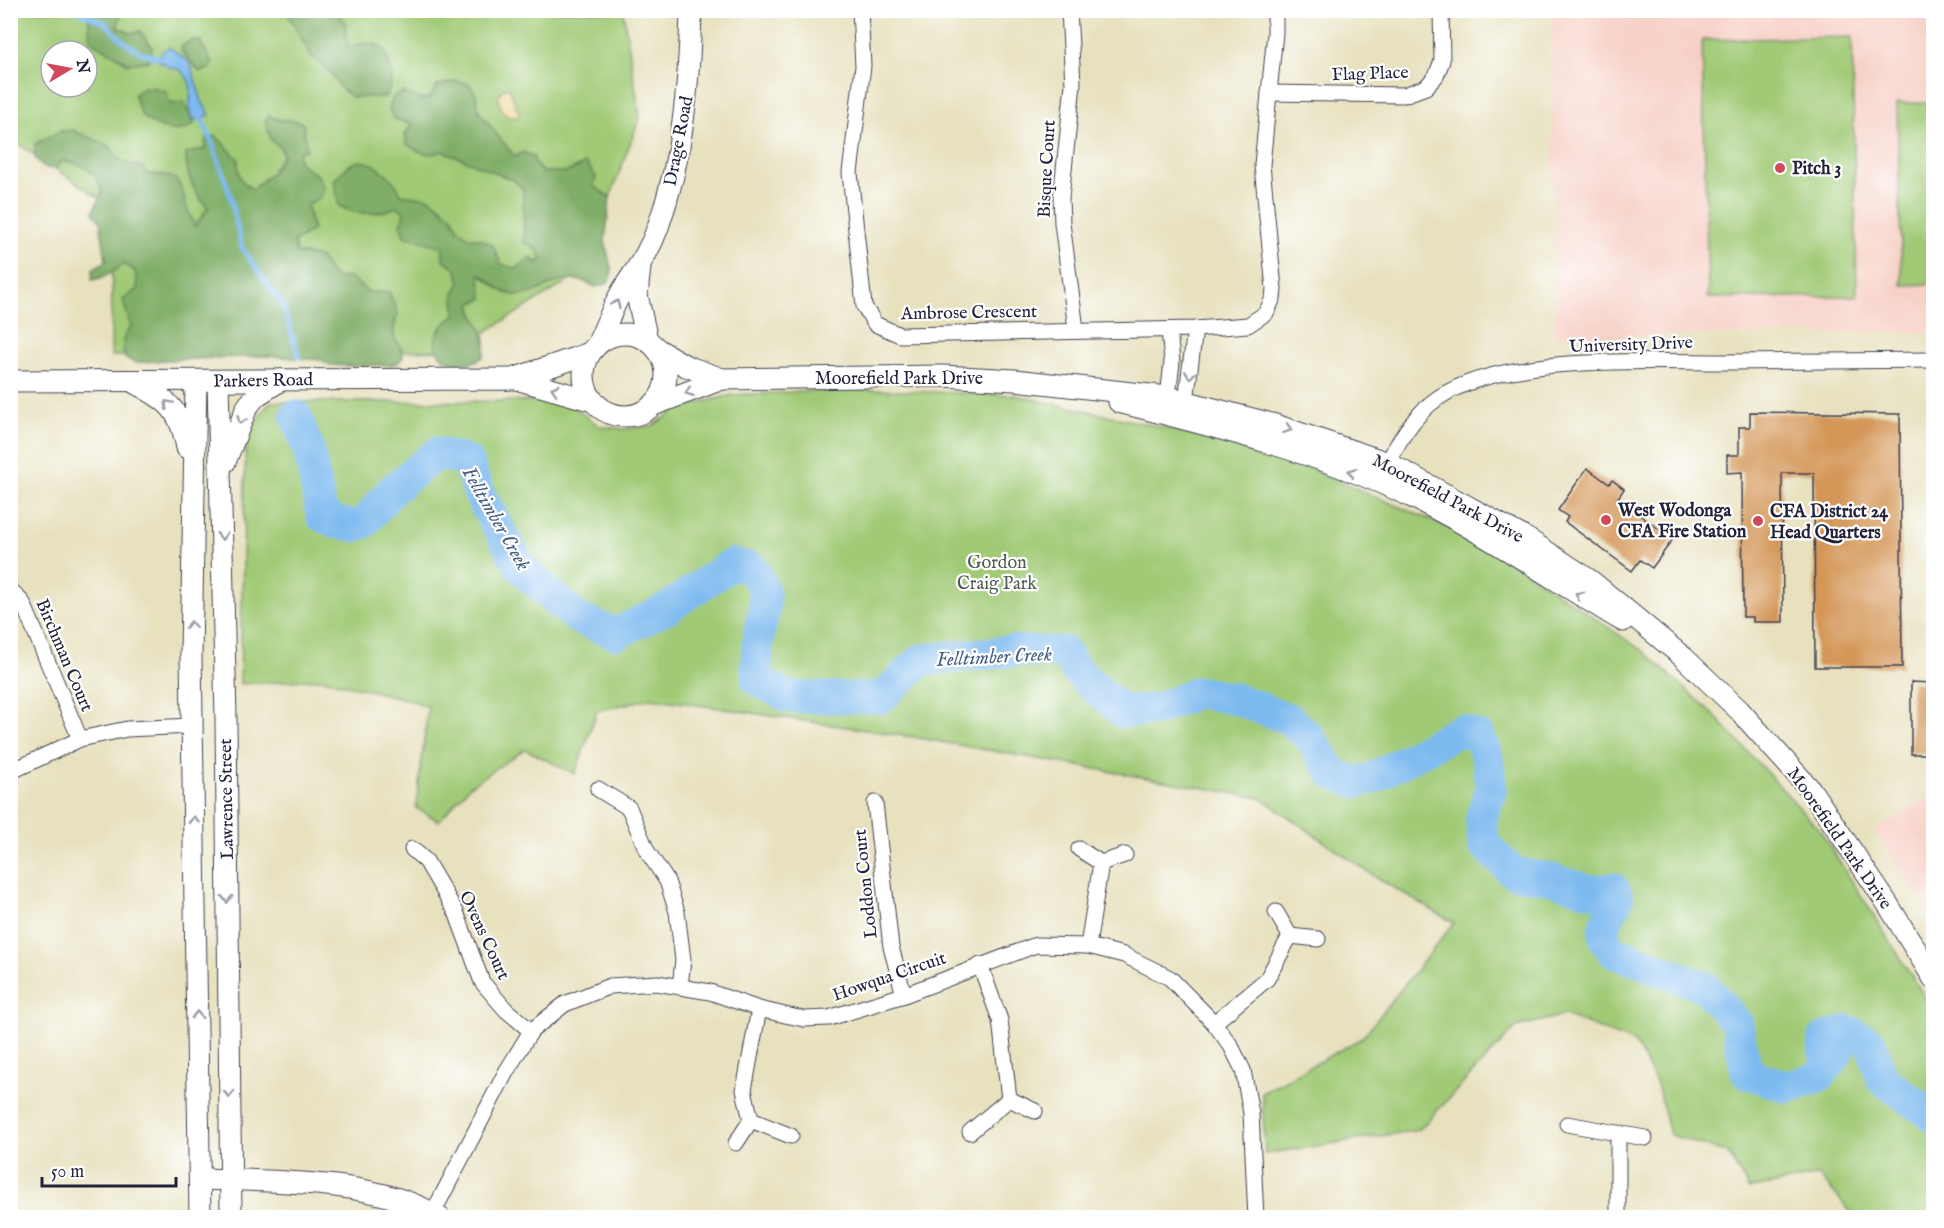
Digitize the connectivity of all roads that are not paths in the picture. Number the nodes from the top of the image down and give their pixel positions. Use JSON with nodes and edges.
{"nodes":[{"id":1,"x":691,"y":10,"type":"edge"},
{"id":2,"x":860,"y":10,"type":"edge"},
{"id":3,"x":1069,"y":10,"type":"edge"},
{"id":4,"x":1275,"y":10,"type":"edge"},
{"id":5,"x":1441,"y":10,"type":"edge"},
{"id":6,"x":1269,"y":93,"type":"junction"},
{"id":7,"x":640,"y":266,"type":"junction"},
{"id":8,"x":1076,"y":329,"type":"junction"},
{"id":9,"x":1195,"y":329,"type":"junction"},
{"id":10,"x":1169,"y":330,"type":"junction"},
{"id":11,"x":652,"y":344,"type":"junction"},
{"id":12,"x":594,"y":349,"type":"junction"},
{"id":13,"x":1934,"y":360,"type":"edge"},
{"id":14,"x":516,"y":379,"type":"junction"},
{"id":15,"x":722,"y":379,"type":"junction"},
{"id":16,"x":280,"y":380,"type":"junction"},
{"id":17,"x":10,"y":381,"type":"edge"},
{"id":18,"x":195,"y":381,"type":"junction"},
{"id":19,"x":218,"y":381,"type":"junction"},
{"id":20,"x":132,"y":382,"type":"junction"},
{"id":21,"x":593,"y":401,"type":"junction"},
{"id":22,"x":656,"y":404,"type":"junction"},
{"id":23,"x":1176,"y":405,"type":"junction"},
{"id":24,"x":1388,"y":463,"type":"junction"},
{"id":25,"x":220,"y":477,"type":"junction"},
{"id":26,"x":192,"y":478,"type":"junction"},
{"id":27,"x":1380,"y":482,"type":"junction"},
{"id":28,"x":10,"y":589,"type":"edge"},
{"id":29,"x":1683,"y":657,"type":"junction"},
{"id":30,"x":226,"y":719,"type":"junction"},
{"id":31,"x":192,"y":726,"type":"junction"},
{"id":32,"x":80,"y":739,"type":"junction"},
{"id":33,"x":10,"y":772,"type":"edge"},
{"id":34,"x":598,"y":789,"type":"dead end"},
{"id":35,"x":875,"y":803,"type":"dead end"},
{"id":36,"x":412,"y":849,"type":"dead end"},
{"id":37,"x":1079,"y":849,"type":"dead end"},
{"id":38,"x":1125,"y":855,"type":"dead end"},
{"id":39,"x":1101,"y":863,"type":"junction"},
{"id":40,"x":1276,"y":912,"type":"dead end"},
{"id":41,"x":1290,"y":936,"type":"junction"},
{"id":42,"x":1318,"y":939,"type":"dead end"},
{"id":43,"x":1088,"y":946,"type":"junction"},
{"id":44,"x":980,"y":965,"type":"junction"},
{"id":45,"x":1934,"y":980,"type":"edge"},
{"id":46,"x":680,"y":987,"type":"junction"},
{"id":47,"x":904,"y":995,"type":"junction"},
{"id":48,"x":759,"y":1009,"type":"junction"},
{"id":49,"x":1214,"y":1023,"type":"junction"},
{"id":50,"x":531,"y":1031,"type":"junction"},
{"id":51,"x":1009,"y":1099,"type":"junction"},
{"id":52,"x":1035,"y":1111,"type":"dead end"},
{"id":53,"x":751,"y":1120,"type":"junction"},
{"id":54,"x":1567,"y":1124,"type":"dead end"},
{"id":55,"x":970,"y":1132,"type":"dead end"},
{"id":56,"x":1618,"y":1133,"type":"junction"},
{"id":57,"x":791,"y":1136,"type":"dead end"},
{"id":58,"x":1645,"y":1138,"type":"dead end"},
{"id":59,"x":736,"y":1143,"type":"dead end"},
{"id":60,"x":200,"y":1179,"type":"junction"},
{"id":61,"x":230,"y":1180,"type":"junction"},
{"id":62,"x":436,"y":1215,"type":"edge"},
{"id":63,"x":200,"y":1218,"type":"edge"},
{"id":64,"x":231,"y":1218,"type":"edge"},
{"id":65,"x":1256,"y":1218,"type":"edge"},
{"id":66,"x":1618,"y":1218,"type":"edge"}],
"edges":[{"from":1,"to":7,"type":"main road","name":"Drage Road"},
{"from":2,"to":8,"type":"street","name":"Ambrose Crescent"},
{"from":3,"to":8,"type":"street","name":"Bisque Court"},
{"from":4,"to":6,"type":"street","name":"Ambrose Crescent"},
{"from":5,"to":6,"type":"street","name":"Flag Place"},
{"from":6,"to":9,"type":"street","name":"Ambrose Crescent"},
{"from":7,"to":11,"type":"main road","name":"Drage Road"},
{"from":12,"to":7,"type":"main road","name":"Drage Road","one_way":true},
{"from":8,"to":10,"type":"street","name":"Ambrose Crescent"},
{"from":9,"to":10,"type":"street","name":"Ambrose Crescent"},
{"from":9,"to":23,"type":"street","one_way":true},
{"from":10,"to":23,"type":"street"},
{"from":11,"to":12,"type":"main road"},
{"from":11,"to":15,"type":"main road"},
{"from":11,"to":22,"type":"main road"},
{"from":12,"to":14,"type":"main road","name":"Parkers Road"},
{"from":12,"to":21,"type":"main road"},
{"from":13,"to":24,"type":"street","name":"University Drive"},
{"from":14,"to":16,"type":"main road","name":"Parkers Road"},
{"from":21,"to":14,"type":"main road","name":"Parkers Road","one_way":true},
{"from":15,"to":22,"type":"main road","one_way":true},
{"from":15,"to":23,"type":"main road","name":"Moorefield Park Drive"},
{"from":16,"to":19,"type":"main road","name":"Parkers Road"},
{"from":16,"to":25,"type":"main road","one_way":true},
{"from":17,"to":20,"type":"main road","name":"Parkers Road"},
{"from":18,"to":19,"type":"main road","name":"Parkers Road"},
{"from":18,"to":20,"type":"main road","name":"Parkers Road"},
{"from":18,"to":26,"type":"main road","name":"Lawrence Street"},
{"from":19,"to":25,"type":"main road","name":"Lawrence Street"},
{"from":26,"to":20,"type":"main road","one_way":true},
{"from":21,"to":22,"type":"main road"},
{"from":23,"to":24,"type":"main road","name":"Moorefield Park Drive","one_way":true},
{"from":27,"to":23,"type":"main road","name":"Moorefield Park Drive","one_way":true},
{"from":24,"to":27,"type":"street","name":"University Drive"},
{"from":24,"to":29,"type":"main road","name":"Moorefield Park Drive"},
{"from":25,"to":30,"type":"main road","name":"Lawrence Street","one_way":true},
{"from":31,"to":26,"type":"main road","name":"Lawrence Street","one_way":true},
{"from":29,"to":27,"type":"main road","name":"Moorefield Park Drive","one_way":true},
{"from":28,"to":32,"type":"street","name":"Birchman Court"},
{"from":29,"to":45,"type":"main road","name":"Moorefield Park Drive"},
{"from":30,"to":31,"type":"main road"},
{"from":30,"to":61,"type":"main road","name":"Lawrence Street","one_way":true},
{"from":31,"to":32,"type":"street"},
{"from":60,"to":31,"type":"main road","name":"Lawrence Street","one_way":true},
{"from":32,"to":33,"type":"street"},
{"from":34,"to":46,"type":"street"},
{"from":35,"to":47,"type":"street","name":"Loddon Court"},
{"from":36,"to":50,"type":"street","name":"Ovens Court"},
{"from":37,"to":39,"type":"street"},
{"from":38,"to":39,"type":"street"},
{"from":39,"to":43,"type":"street"},
{"from":40,"to":41,"type":"street"},
{"from":41,"to":42,"type":"street"},
{"from":41,"to":49,"type":"street"},
{"from":43,"to":44,"type":"street","name":"Howqua Circuit"},
{"from":43,"to":49,"type":"street","name":"Howqua Circuit"},
{"from":44,"to":47,"type":"street","name":"Howqua Circuit"},
{"from":44,"to":51,"type":"street"},
{"from":46,"to":48,"type":"street","name":"Howqua Circuit"},
{"from":46,"to":50,"type":"street","name":"Howqua Circuit"},
{"from":47,"to":48,"type":"street","name":"Howqua Circuit"},
{"from":48,"to":53,"type":"street"},
{"from":49,"to":65,"type":"street","name":"Howqua Circuit"},
{"from":50,"to":62,"type":"street","name":"Howqua Circuit"},
{"from":51,"to":52,"type":"street"},
{"from":51,"to":55,"type":"street"},
{"from":53,"to":57,"type":"street"},
{"from":53,"to":59,"type":"street"},
{"from":54,"to":56,"type":"street"},
{"from":56,"to":58,"type":"street"},
{"from":56,"to":66,"type":"street"},
{"from":60,"to":61,"type":"main road"},
{"from":60,"to":63,"type":"main road","name":"Lawrence Street"},
{"from":61,"to":62,"type":"main road"},
{"from":61,"to":64,"type":"main road","name":"Lawrence Street"}]}
